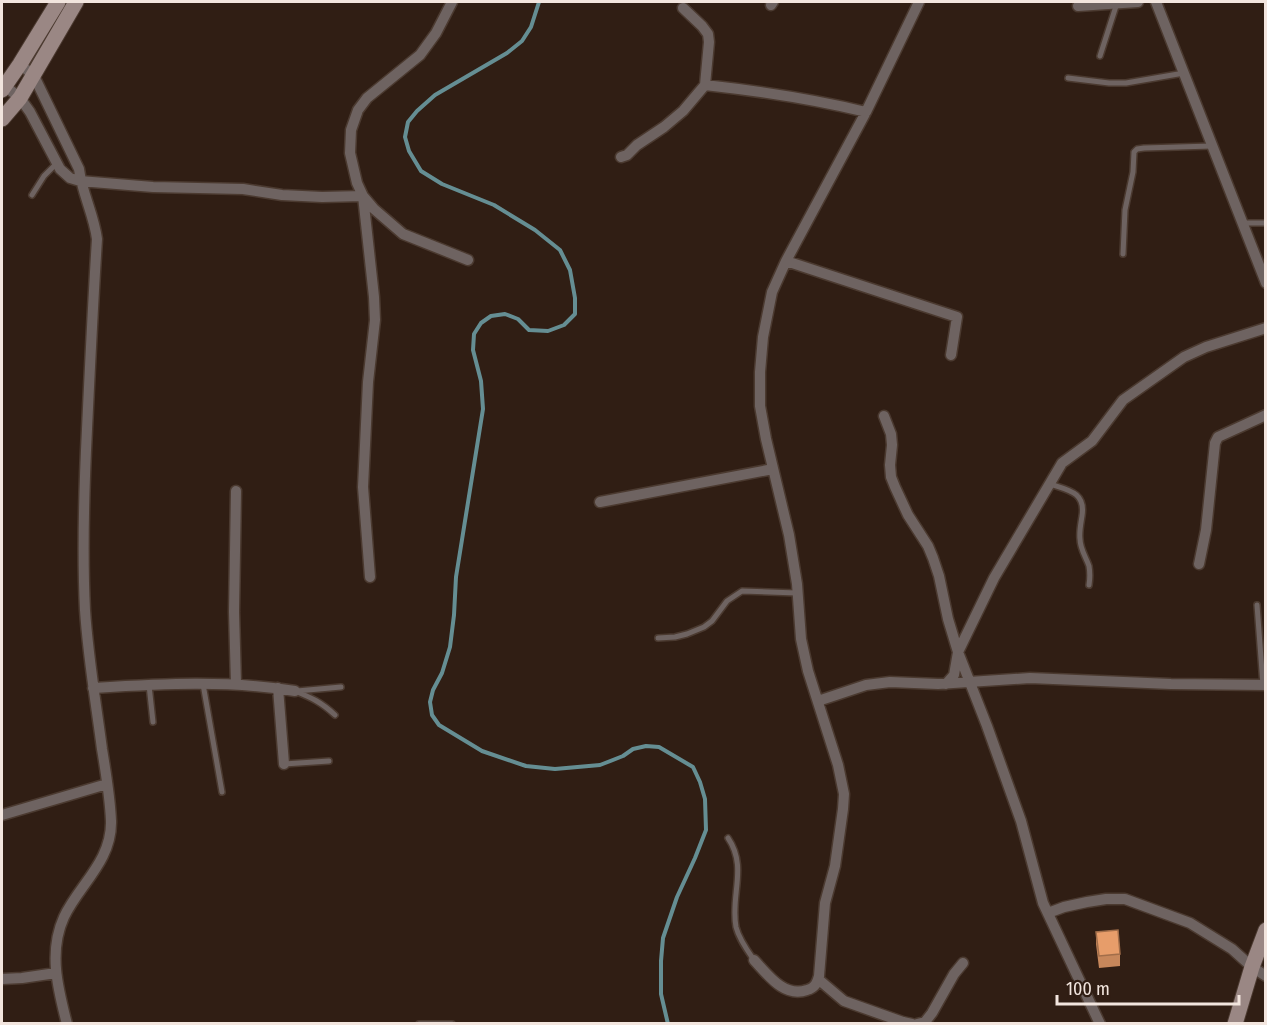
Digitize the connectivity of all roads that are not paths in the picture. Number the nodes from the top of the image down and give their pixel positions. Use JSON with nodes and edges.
{"nodes":[{"id":1,"x":58,"y":2,"type":"edge"},
{"id":2,"x":76,"y":2,"type":"edge"},
{"id":3,"x":452,"y":2,"type":"edge"},
{"id":4,"x":919,"y":2,"type":"edge"},
{"id":5,"x":1138,"y":2,"type":"edge"},
{"id":6,"x":1156,"y":2,"type":"edge"},
{"id":7,"x":1117,"y":3,"type":"junction"},
{"id":8,"x":1078,"y":6,"type":"dead end"},
{"id":9,"x":683,"y":8,"type":"dead end"},
{"id":10,"x":1101,"y":56,"type":"dead end"},
{"id":11,"x":20,"y":64,"type":"junction"},
{"id":12,"x":1184,"y":72,"type":"junction"},
{"id":13,"x":34,"y":76,"type":"junction"},
{"id":14,"x":1068,"y":78,"type":"dead end"},
{"id":15,"x":705,"y":85,"type":"junction"},
{"id":16,"x":3,"y":88,"type":"edge"},
{"id":17,"x":20,"y":98,"type":"junction"},
{"id":18,"x":866,"y":112,"type":"junction"},
{"id":19,"x":2,"y":119,"type":"edge"},
{"id":20,"x":1212,"y":146,"type":"junction"},
{"id":21,"x":621,"y":157,"type":"dead end"},
{"id":22,"x":57,"y":163,"type":"junction"},
{"id":23,"x":80,"y":181,"type":"junction"},
{"id":24,"x":32,"y":195,"type":"dead end"},
{"id":25,"x":363,"y":195,"type":"junction"},
{"id":26,"x":1242,"y":223,"type":"junction"},
{"id":27,"x":1266,"y":223,"type":"edge"},
{"id":28,"x":1123,"y":254,"type":"dead end"},
{"id":29,"x":468,"y":260,"type":"dead end"},
{"id":30,"x":786,"y":261,"type":"junction"},
{"id":31,"x":1266,"y":283,"type":"edge"},
{"id":32,"x":1266,"y":328,"type":"edge"},
{"id":33,"x":951,"y":356,"type":"dead end"},
{"id":34,"x":1266,"y":415,"type":"edge"},
{"id":35,"x":884,"y":416,"type":"dead end"},
{"id":36,"x":773,"y":469,"type":"junction"},
{"id":37,"x":1050,"y":484,"type":"junction"},
{"id":38,"x":236,"y":491,"type":"dead end"},
{"id":39,"x":600,"y":502,"type":"dead end"},
{"id":40,"x":1199,"y":564,"type":"dead end"},
{"id":41,"x":370,"y":577,"type":"dead end"},
{"id":42,"x":1089,"y":585,"type":"dead end"},
{"id":43,"x":798,"y":593,"type":"junction"},
{"id":44,"x":1257,"y":605,"type":"dead end"},
{"id":45,"x":658,"y":638,"type":"dead end"},
{"id":46,"x":958,"y":652,"type":"junction"},
{"id":47,"x":970,"y":682,"type":"junction"},
{"id":48,"x":203,"y":683,"type":"junction"},
{"id":49,"x":236,"y":684,"type":"junction"},
{"id":50,"x":946,"y":684,"type":"junction"},
{"id":51,"x":149,"y":685,"type":"junction"},
{"id":52,"x":1264,"y":685,"type":"edge"},
{"id":53,"x":340,"y":687,"type":"dead end"},
{"id":54,"x":93,"y":688,"type":"junction"},
{"id":55,"x":278,"y":688,"type":"junction"},
{"id":56,"x":295,"y":691,"type":"junction"},
{"id":57,"x":818,"y":701,"type":"junction"},
{"id":58,"x":335,"y":715,"type":"dead end"},
{"id":59,"x":153,"y":722,"type":"dead end"},
{"id":60,"x":329,"y":761,"type":"dead end"},
{"id":61,"x":284,"y":764,"type":"joint"},
{"id":62,"x":107,"y":784,"type":"junction"},
{"id":63,"x":222,"y":792,"type":"dead end"},
{"id":64,"x":2,"y":815,"type":"edge"},
{"id":65,"x":728,"y":838,"type":"dead end"},
{"id":66,"x":1048,"y":913,"type":"junction"},
{"id":67,"x":1266,"y":930,"type":"edge"},
{"id":68,"x":754,"y":960,"type":"joint"},
{"id":69,"x":963,"y":963,"type":"dead end"},
{"id":70,"x":1252,"y":967,"type":"junction"},
{"id":71,"x":56,"y":973,"type":"junction"},
{"id":72,"x":1266,"y":976,"type":"edge"},
{"id":73,"x":818,"y":979,"type":"junction"},
{"id":74,"x":2,"y":980,"type":"edge"},
{"id":75,"x":67,"y":1023,"type":"edge"},
{"id":76,"x":419,"y":1023,"type":"edge"},
{"id":77,"x":452,"y":1023,"type":"edge"},
{"id":78,"x":912,"y":1023,"type":"edge"},
{"id":79,"x":917,"y":1023,"type":"edge"},
{"id":80,"x":1100,"y":1023,"type":"edge"},
{"id":81,"x":1235,"y":1023,"type":"edge"}],
"edges":[{"from":1,"to":11,"type":"street"},
{"from":2,"to":13,"type":"street"},
{"from":3,"to":25,"type":"street"},
{"from":4,"to":18,"type":"street"},
{"from":5,"to":7,"type":"street"},
{"from":6,"to":12,"type":"street"},
{"from":7,"to":8,"type":"street"},
{"from":7,"to":10,"type":"lane"},
{"from":9,"to":15,"type":"street"},
{"from":11,"to":13,"type":"street"},
{"from":11,"to":16,"type":"street"},
{"from":12,"to":14,"type":"lane"},
{"from":12,"to":20,"type":"street"},
{"from":13,"to":17,"type":"street"},
{"from":13,"to":23,"type":"street"},
{"from":15,"to":18,"type":"street"},
{"from":15,"to":21,"type":"street"},
{"from":16,"to":17,"type":"street"},
{"from":17,"to":19,"type":"street"},
{"from":17,"to":22,"type":"street"},
{"from":18,"to":30,"type":"street"},
{"from":20,"to":26,"type":"street"},
{"from":20,"to":28,"type":"lane"},
{"from":22,"to":23,"type":"street"},
{"from":22,"to":24,"type":"lane"},
{"from":23,"to":25,"type":"street"},
{"from":23,"to":54,"type":"street"},
{"from":25,"to":29,"type":"street"},
{"from":25,"to":41,"type":"street"},
{"from":26,"to":27,"type":"lane"},
{"from":26,"to":31,"type":"street"},
{"from":30,"to":33,"type":"street"},
{"from":30,"to":36,"type":"street"},
{"from":32,"to":37,"type":"street"},
{"from":34,"to":40,"type":"street"},
{"from":35,"to":46,"type":"street"},
{"from":36,"to":39,"type":"street"},
{"from":36,"to":43,"type":"street"},
{"from":37,"to":42,"type":"lane"},
{"from":37,"to":46,"type":"street"},
{"from":38,"to":49,"type":"street"},
{"from":43,"to":45,"type":"lane"},
{"from":43,"to":57,"type":"street"},
{"from":44,"to":52,"type":"lane"},
{"from":46,"to":47,"type":"street"},
{"from":46,"to":50,"type":"street"},
{"from":47,"to":50,"type":"street"},
{"from":47,"to":52,"type":"street"},
{"from":47,"to":66,"type":"street"},
{"from":48,"to":49,"type":"street"},
{"from":48,"to":51,"type":"street"},
{"from":48,"to":63,"type":"lane"},
{"from":49,"to":55,"type":"street"},
{"from":50,"to":57,"type":"street"},
{"from":51,"to":54,"type":"street"},
{"from":51,"to":59,"type":"lane"},
{"from":53,"to":56,"type":"lane"},
{"from":54,"to":62,"type":"street"},
{"from":55,"to":56,"type":"street"},
{"from":55,"to":61,"type":"street"},
{"from":56,"to":58,"type":"lane"},
{"from":57,"to":73,"type":"street"},
{"from":60,"to":61,"type":"lane"},
{"from":62,"to":64,"type":"street"},
{"from":62,"to":71,"type":"street"},
{"from":65,"to":68,"type":"lane"},
{"from":66,"to":70,"type":"street"},
{"from":66,"to":80,"type":"street"},
{"from":67,"to":70,"type":"street"},
{"from":68,"to":73,"type":"street"},
{"from":69,"to":79,"type":"street"},
{"from":70,"to":72,"type":"street"},
{"from":70,"to":81,"type":"street"},
{"from":71,"to":74,"type":"street"},
{"from":71,"to":75,"type":"street"},
{"from":73,"to":78,"type":"street"},
{"from":76,"to":77,"type":"lane"}]}
